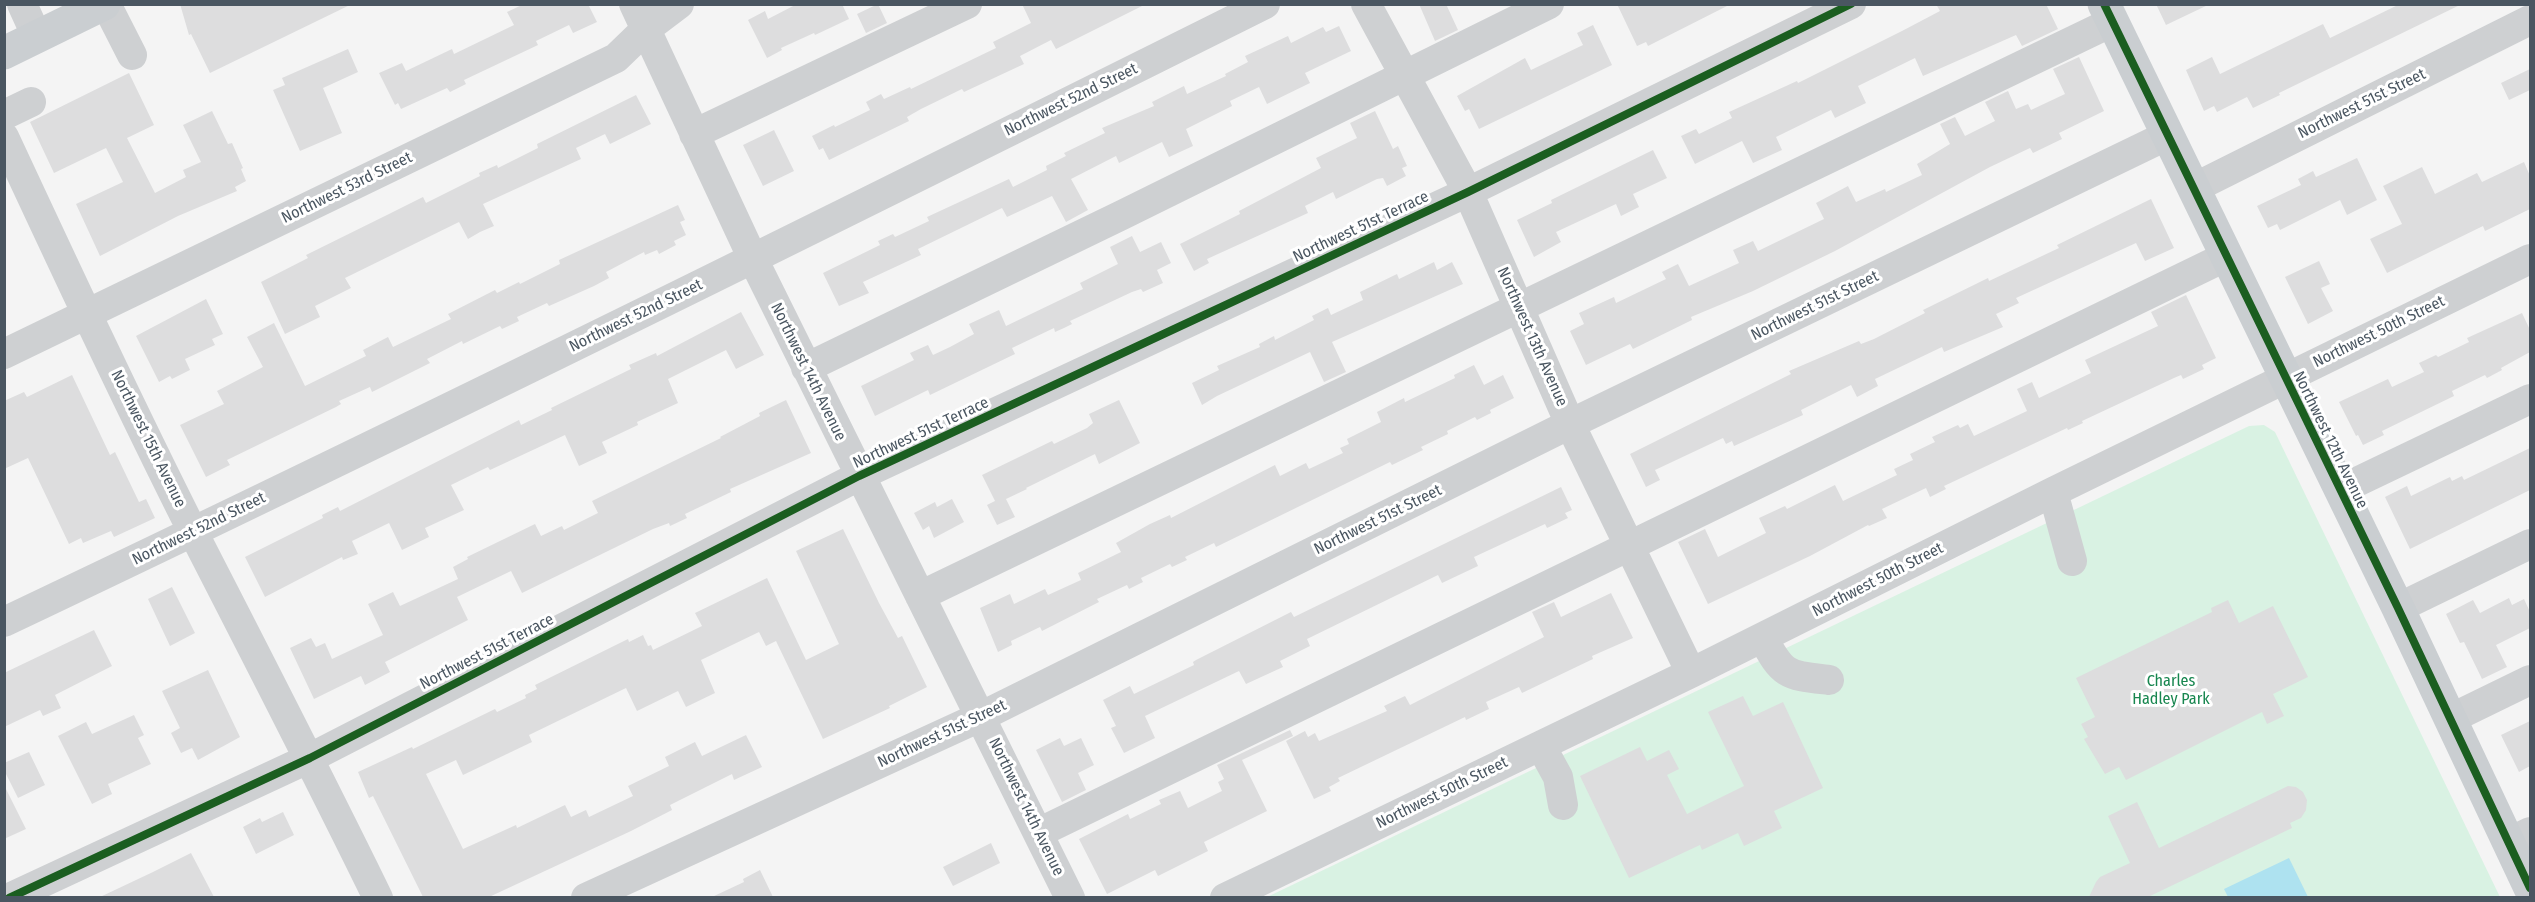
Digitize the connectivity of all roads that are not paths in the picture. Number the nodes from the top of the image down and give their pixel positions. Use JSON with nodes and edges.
{"nodes":[{"id":1,"x":22,"y":4,"type":"edge"},
{"id":2,"x":679,"y":4,"type":"edge"},
{"id":3,"x":967,"y":4,"type":"edge"},
{"id":4,"x":1265,"y":4,"type":"edge"},
{"id":5,"x":1366,"y":4,"type":"edge"},
{"id":6,"x":1549,"y":4,"type":"edge"},
{"id":7,"x":1851,"y":4,"type":"edge"},
{"id":8,"x":100,"y":5,"type":"edge"},
{"id":9,"x":2108,"y":13,"type":"edge"},
{"id":10,"x":640,"y":17,"type":"edge"},
{"id":11,"x":2530,"y":20,"type":"edge"},
{"id":12,"x":37,"y":37,"type":"junction"},
{"id":13,"x":4,"y":53,"type":"edge"},
{"id":14,"x":132,"y":55,"type":"dead end"},
{"id":15,"x":1405,"y":76,"type":"junction"},
{"id":16,"x":31,"y":102,"type":"dead end"},
{"id":17,"x":4,"y":115,"type":"edge"},
{"id":18,"x":694,"y":134,"type":"junction"},
{"id":19,"x":2168,"y":135,"type":"junction"},
{"id":20,"x":4,"y":137,"type":"edge"},
{"id":21,"x":2194,"y":188,"type":"junction"},
{"id":22,"x":1468,"y":192,"type":"junction"},
{"id":23,"x":2227,"y":256,"type":"junction"},
{"id":24,"x":753,"y":259,"type":"junction"},
{"id":25,"x":2530,"y":259,"type":"edge"},
{"id":26,"x":1519,"y":308,"type":"junction"},
{"id":27,"x":87,"y":315,"type":"junction"},
{"id":28,"x":4,"y":354,"type":"edge"},
{"id":29,"x":806,"y":368,"type":"junction"},
{"id":30,"x":2285,"y":377,"type":"junction"},
{"id":31,"x":2530,"y":399,"type":"edge"},
{"id":32,"x":1570,"y":424,"type":"junction"},
{"id":33,"x":859,"y":476,"type":"junction"},
{"id":34,"x":2340,"y":490,"type":"junction"},
{"id":35,"x":2053,"y":492,"type":"junction"},
{"id":36,"x":194,"y":532,"type":"junction"},
{"id":37,"x":2530,"y":544,"type":"edge"},
{"id":38,"x":1630,"y":547,"type":"junction"},
{"id":39,"x":2072,"y":561,"type":"dead end"},
{"id":40,"x":920,"y":596,"type":"junction"},
{"id":41,"x":2398,"y":608,"type":"junction"},
{"id":42,"x":4,"y":622,"type":"edge"},
{"id":43,"x":1763,"y":638,"type":"junction"},
{"id":44,"x":1691,"y":673,"type":"junction"},
{"id":45,"x":1829,"y":680,"type":"dead end"},
{"id":46,"x":2530,"y":680,"type":"edge"},
{"id":47,"x":982,"y":716,"type":"junction"},
{"id":48,"x":2450,"y":719,"type":"junction"},
{"id":49,"x":1541,"y":746,"type":"junction"},
{"id":50,"x":310,"y":758,"type":"junction"},
{"id":51,"x":1563,"y":805,"type":"dead end"},
{"id":52,"x":1038,"y":833,"type":"junction"},
{"id":53,"x":2520,"y":837,"type":"edge"},
{"id":54,"x":2530,"y":888,"type":"edge"},
{"id":55,"x":9,"y":897,"type":"edge"},
{"id":56,"x":378,"y":897,"type":"edge"},
{"id":57,"x":586,"y":897,"type":"edge"},
{"id":58,"x":1070,"y":897,"type":"edge"},
{"id":59,"x":1225,"y":897,"type":"edge"}],
"edges":[{"from":1,"to":12,"type":"street"},
{"from":2,"to":10,"type":"street","name":"Northwest 53rd Street"},
{"from":3,"to":18,"type":"street"},
{"from":4,"to":24,"type":"street","name":"Northwest 52nd Street"},
{"from":5,"to":15,"type":"street","name":"Northwest 13th Avenue"},
{"from":6,"to":15,"type":"street"},
{"from":7,"to":22,"type":"street","name":"Northwest 51st Terrace"},
{"from":8,"to":12,"type":"main road"},
{"from":8,"to":14,"type":"street"},
{"from":9,"to":19,"type":"main road","name":"Northwest 12th Avenue"},
{"from":9,"to":26,"type":"street"},
{"from":10,"to":18,"type":"street","name":"Northwest 14th Avenue"},
{"from":10,"to":27,"type":"street","name":"Northwest 53rd Street"},
{"from":11,"to":21,"type":"street","name":"Northwest 51st Street"},
{"from":12,"to":13,"type":"main road"},
{"from":15,"to":22,"type":"street","name":"Northwest 13th Avenue"},
{"from":15,"to":29,"type":"street"},
{"from":16,"to":17,"type":"street"},
{"from":18,"to":24,"type":"street","name":"Northwest 14th Avenue"},
{"from":19,"to":21,"type":"main road","name":"Northwest 12th Avenue"},
{"from":19,"to":32,"type":"street","name":"Northwest 51st Street"},
{"from":20,"to":27,"type":"street","name":"Northwest 15th Avenue"},
{"from":21,"to":23,"type":"main road","name":"Northwest 12th Avenue"},
{"from":22,"to":26,"type":"street","name":"Northwest 13th Avenue"},
{"from":22,"to":33,"type":"street","name":"Northwest 51st Terrace"},
{"from":23,"to":30,"type":"main road","name":"Northwest 12th Avenue"},
{"from":23,"to":38,"type":"street"},
{"from":24,"to":29,"type":"street","name":"Northwest 14th Avenue"},
{"from":24,"to":36,"type":"street","name":"Northwest 52nd Street"},
{"from":25,"to":30,"type":"street","name":"Northwest 50th Street"},
{"from":26,"to":32,"type":"street","name":"Northwest 13th Avenue"},
{"from":26,"to":40,"type":"street"},
{"from":27,"to":28,"type":"street","name":"Northwest 53rd Street"},
{"from":27,"to":36,"type":"street","name":"Northwest 15th Avenue"},
{"from":29,"to":33,"type":"street","name":"Northwest 14th Avenue"},
{"from":30,"to":34,"type":"main road","name":"Northwest 12th Avenue"},
{"from":30,"to":35,"type":"street","name":"Northwest 50th Street"},
{"from":31,"to":34,"type":"street"},
{"from":32,"to":38,"type":"street","name":"Northwest 13th Avenue"},
{"from":32,"to":47,"type":"street","name":"Northwest 51st Street"},
{"from":33,"to":40,"type":"street","name":"Northwest 14th Avenue"},
{"from":33,"to":50,"type":"street","name":"Northwest 51st Terrace"},
{"from":34,"to":41,"type":"main road","name":"Northwest 12th Avenue"},
{"from":35,"to":39,"type":"street"},
{"from":35,"to":43,"type":"street","name":"Northwest 50th Street"},
{"from":36,"to":42,"type":"street","name":"Northwest 52nd Street"},
{"from":36,"to":50,"type":"street","name":"Northwest 15th Avenue"},
{"from":37,"to":41,"type":"street"},
{"from":38,"to":44,"type":"street","name":"Northwest 13th Avenue"},
{"from":38,"to":52,"type":"street"},
{"from":40,"to":47,"type":"street","name":"Northwest 14th Avenue"},
{"from":41,"to":48,"type":"main road","name":"Northwest 12th Avenue"},
{"from":43,"to":44,"type":"street","name":"Northwest 50th Street"},
{"from":43,"to":45,"type":"street"},
{"from":44,"to":49,"type":"street","name":"Northwest 50th Street"},
{"from":46,"to":48,"type":"street"},
{"from":47,"to":52,"type":"street","name":"Northwest 14th Avenue"},
{"from":47,"to":57,"type":"street","name":"Northwest 51st Street"},
{"from":48,"to":53,"type":"main road","name":"Northwest 12th Avenue"},
{"from":49,"to":51,"type":"street"},
{"from":49,"to":59,"type":"street","name":"Northwest 50th Street"},
{"from":50,"to":55,"type":"street","name":"Northwest 51st Terrace"},
{"from":50,"to":56,"type":"street","name":"Northwest 15th Avenue"},
{"from":52,"to":58,"type":"street","name":"Northwest 14th Avenue"},
{"from":53,"to":54,"type":"main road","name":"Northwest 12th Avenue"}]}
